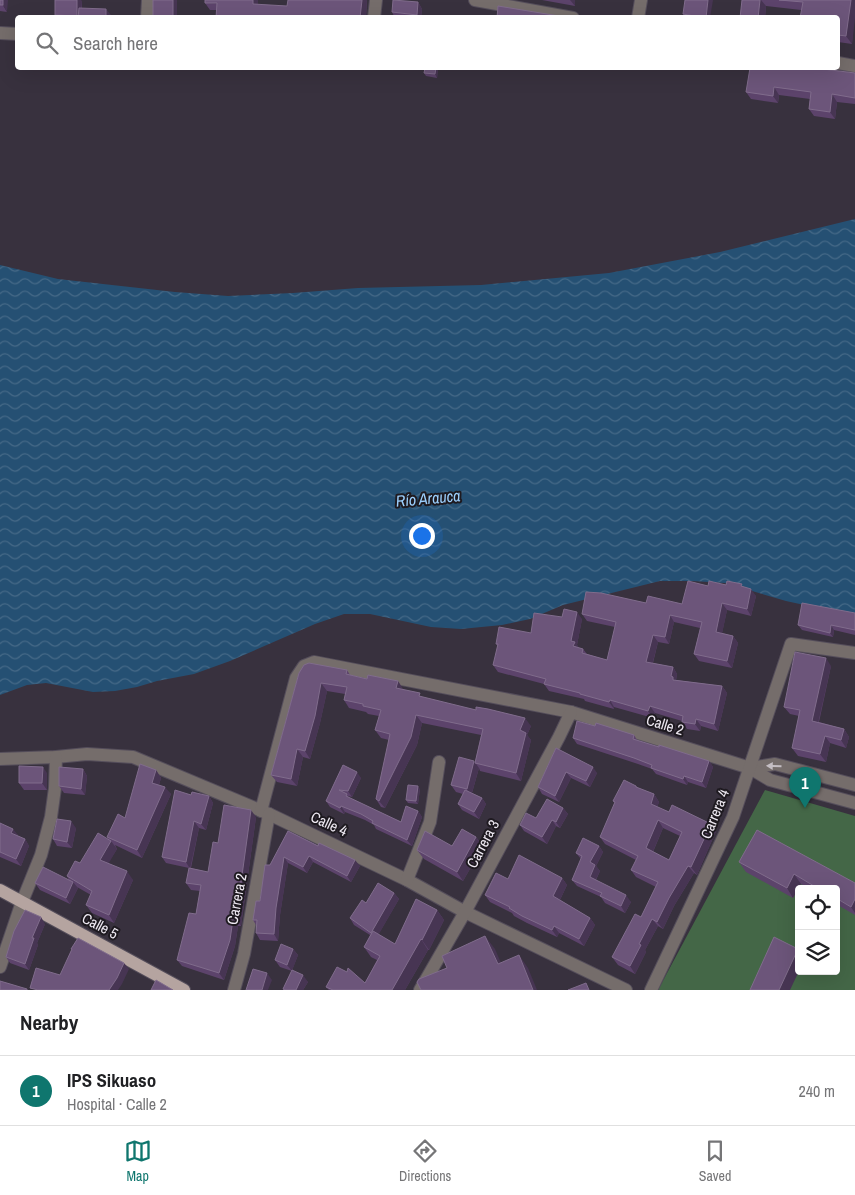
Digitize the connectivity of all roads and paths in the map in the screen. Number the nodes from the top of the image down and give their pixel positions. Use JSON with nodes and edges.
{"nodes":[{"id":1,"x":148,"y":0,"type":"edge"},
{"id":2,"x":376,"y":0,"type":"edge"},
{"id":3,"x":475,"y":0,"type":"edge"},
{"id":4,"x":641,"y":0,"type":"edge"},
{"id":5,"x":490,"y":1,"type":"edge"},
{"id":6,"x":147,"y":15,"type":"edge"},
{"id":7,"x":374,"y":15,"type":"edge"},
{"id":8,"x":558,"y":15,"type":"edge"},
{"id":9,"x":638,"y":15,"type":"edge"},
{"id":10,"x":0,"y":33,"type":"edge"},
{"id":11,"x":15,"y":34,"type":"edge"},
{"id":12,"x":840,"y":63,"type":"edge"},
{"id":13,"x":855,"y":66,"type":"edge"},
{"id":14,"x":855,"y":653,"type":"edge"},
{"id":15,"x":571,"y":712,"type":"junction"},
{"id":16,"x":56,"y":757,"type":"junction"},
{"id":17,"x":0,"y":759,"type":"edge"},
{"id":18,"x":439,"y":762,"type":"dead end"},
{"id":19,"x":750,"y":768,"type":"junction"},
{"id":20,"x":855,"y":785,"type":"edge"},
{"id":21,"x":855,"y":803,"type":"edge"},
{"id":22,"x":265,"y":812,"type":"junction"},
{"id":23,"x":407,"y":880,"type":"junction"},
{"id":24,"x":0,"y":890,"type":"edge"},
{"id":25,"x":22,"y":902,"type":"junction"},
{"id":26,"x":465,"y":912,"type":"junction"},
{"id":27,"x":0,"y":967,"type":"edge"},
{"id":28,"x":184,"y":990,"type":"edge"},
{"id":29,"x":234,"y":990,"type":"edge"},
{"id":30,"x":420,"y":990,"type":"edge"},
{"id":31,"x":626,"y":990,"type":"edge"},
{"id":32,"x":651,"y":990,"type":"edge"}],
"edges":[{"from":1,"to":6,"type":"street"},
{"from":2,"to":7,"type":"street"},
{"from":3,"to":5,"type":"street"},
{"from":4,"to":9,"type":"street"},
{"from":5,"to":8,"type":"street"},
{"from":10,"to":11,"type":"street"},
{"from":12,"to":13,"type":"street"},
{"from":14,"to":19,"type":"street","name":"Carrera 4"},
{"from":15,"to":19,"type":"street","name":"Calle 2"},
{"from":15,"to":22,"type":"street","name":"Calle 2"},
{"from":15,"to":26,"type":"street","name":"Carrera 3"},
{"from":16,"to":17,"type":"street","name":"Calle 4"},
{"from":16,"to":22,"type":"street","name":"Calle 4"},
{"from":16,"to":25,"type":"street"},
{"from":18,"to":23,"type":"street"},
{"from":20,"to":19,"type":"street","name":"Calle 2","one_way":true},
{"from":19,"to":21,"type":"street","name":"Calle 2"},
{"from":19,"to":32,"type":"street","name":"Carrera 4"},
{"from":22,"to":23,"type":"street","name":"Calle 4"},
{"from":22,"to":29,"type":"street","name":"Carrera 2"},
{"from":23,"to":26,"type":"street","name":"Calle 4"},
{"from":24,"to":25,"type":"main road","name":"Calle 5"},
{"from":25,"to":27,"type":"street"},
{"from":25,"to":28,"type":"main road","name":"Calle 5"},
{"from":26,"to":30,"type":"street","name":"Carrera 3"},
{"from":26,"to":31,"type":"street","name":"Calle 4"}]}
